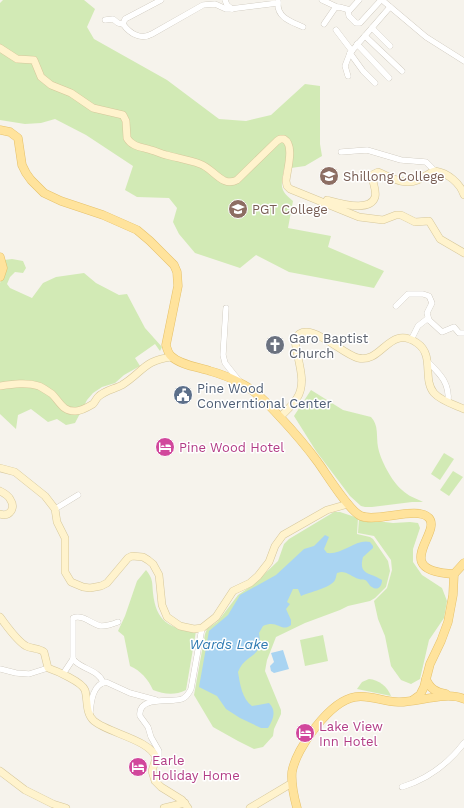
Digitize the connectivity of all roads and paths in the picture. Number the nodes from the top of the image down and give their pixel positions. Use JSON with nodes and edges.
{"nodes":[{"id":1,"x":161,"y":0,"type":"edge"},
{"id":2,"x":225,"y":0,"type":"edge"},
{"id":3,"x":322,"y":0,"type":"edge"},
{"id":4,"x":359,"y":0,"type":"edge"},
{"id":5,"x":382,"y":0,"type":"edge"},
{"id":6,"x":267,"y":2,"type":"edge"},
{"id":7,"x":278,"y":2,"type":"edge"},
{"id":8,"x":337,"y":7,"type":"junction"},
{"id":9,"x":390,"y":7,"type":"junction"},
{"id":10,"x":232,"y":9,"type":"junction"},
{"id":11,"x":348,"y":10,"type":"junction"},
{"id":12,"x":105,"y":20,"type":"dead end"},
{"id":13,"x":123,"y":24,"type":"junction"},
{"id":14,"x":324,"y":24,"type":"dead end"},
{"id":15,"x":303,"y":27,"type":"dead end"},
{"id":16,"x":372,"y":28,"type":"junction"},
{"id":17,"x":336,"y":30,"type":"dead end"},
{"id":18,"x":365,"y":36,"type":"junction"},
{"id":19,"x":357,"y":44,"type":"junction"},
{"id":20,"x":390,"y":46,"type":"dead end"},
{"id":21,"x":0,"y":48,"type":"edge"},
{"id":22,"x":351,"y":52,"type":"junction"},
{"id":23,"x":464,"y":61,"type":"edge"},
{"id":24,"x":402,"y":72,"type":"dead end"},
{"id":25,"x":348,"y":76,"type":"dead end"},
{"id":26,"x":389,"y":78,"type":"dead end"},
{"id":27,"x":375,"y":83,"type":"dead end"},
{"id":28,"x":0,"y":130,"type":"edge"},
{"id":29,"x":342,"y":152,"type":"dead end"},
{"id":30,"x":435,"y":171,"type":"junction"},
{"id":31,"x":464,"y":195,"type":"edge"},
{"id":32,"x":310,"y":197,"type":"junction"},
{"id":33,"x":464,"y":253,"type":"edge"},
{"id":34,"x":0,"y":257,"type":"edge"},
{"id":35,"x":0,"y":277,"type":"edge"},
{"id":36,"x":396,"y":306,"type":"dead end"},
{"id":37,"x":226,"y":308,"type":"dead end"},
{"id":38,"x":429,"y":320,"type":"junction"},
{"id":39,"x":464,"y":333,"type":"edge"},
{"id":40,"x":411,"y":340,"type":"junction"},
{"id":41,"x":172,"y":357,"type":"junction"},
{"id":42,"x":428,"y":362,"type":"junction"},
{"id":43,"x":242,"y":384,"type":"junction"},
{"id":44,"x":0,"y":386,"type":"edge"},
{"id":45,"x":448,"y":402,"type":"junction"},
{"id":46,"x":464,"y":408,"type":"edge"},
{"id":47,"x":280,"y":417,"type":"junction"},
{"id":48,"x":0,"y":468,"type":"edge"},
{"id":49,"x":0,"y":491,"type":"edge"},
{"id":50,"x":78,"y":496,"type":"dead end"},
{"id":51,"x":348,"y":504,"type":"junction"},
{"id":52,"x":55,"y":509,"type":"junction"},
{"id":53,"x":0,"y":514,"type":"edge"},
{"id":54,"x":464,"y":562,"type":"edge"},
{"id":55,"x":454,"y":574,"type":"junction"},
{"id":56,"x":0,"y":617,"type":"edge"},
{"id":57,"x":118,"y":622,"type":"dead end"},
{"id":58,"x":202,"y":628,"type":"junction"},
{"id":59,"x":73,"y":659,"type":"junction"},
{"id":60,"x":48,"y":668,"type":"junction"},
{"id":61,"x":0,"y":669,"type":"edge"},
{"id":62,"x":63,"y":674,"type":"junction"},
{"id":63,"x":426,"y":679,"type":"junction"},
{"id":64,"x":103,"y":683,"type":"junction"},
{"id":65,"x":454,"y":696,"type":"junction"},
{"id":66,"x":464,"y":699,"type":"edge"},
{"id":67,"x":157,"y":701,"type":"junction"},
{"id":68,"x":410,"y":701,"type":"junction"},
{"id":69,"x":90,"y":713,"type":"junction"},
{"id":70,"x":464,"y":743,"type":"edge"},
{"id":71,"x":156,"y":761,"type":"junction"},
{"id":72,"x":0,"y":771,"type":"edge"},
{"id":73,"x":292,"y":783,"type":"junction"},
{"id":74,"x":402,"y":787,"type":"dead end"},
{"id":75,"x":187,"y":806,"type":"edge"},
{"id":76,"x":66,"y":808,"type":"edge"},
{"id":77,"x":164,"y":808,"type":"edge"},
{"id":78,"x":250,"y":808,"type":"edge"},
{"id":79,"x":297,"y":808,"type":"edge"}],
"edges":[{"from":1,"to":13,"type":"street"},
{"from":2,"to":10,"type":"street"},
{"from":3,"to":8,"type":"street"},
{"from":4,"to":11,"type":"street"},
{"from":5,"to":9,"type":"street"},
{"from":5,"to":11,"type":"street"},
{"from":6,"to":7,"type":"street"},
{"from":6,"to":10,"type":"street"},
{"from":7,"to":15,"type":"street"},
{"from":8,"to":11,"type":"street"},
{"from":8,"to":14,"type":"street"},
{"from":9,"to":16,"type":"street"},
{"from":9,"to":23,"type":"street"},
{"from":10,"to":13,"type":"street"},
{"from":12,"to":13,"type":"street"},
{"from":16,"to":18,"type":"street"},
{"from":16,"to":20,"type":"street"},
{"from":17,"to":22,"type":"street"},
{"from":18,"to":19,"type":"street"},
{"from":18,"to":24,"type":"street"},
{"from":19,"to":22,"type":"street"},
{"from":19,"to":26,"type":"street"},
{"from":21,"to":32,"type":"street"},
{"from":22,"to":25,"type":"street"},
{"from":22,"to":27,"type":"street"},
{"from":28,"to":41,"type":"main road"},
{"from":29,"to":30,"type":"street"},
{"from":30,"to":31,"type":"street"},
{"from":30,"to":32,"type":"street"},
{"from":32,"to":33,"type":"street"},
{"from":34,"to":35,"type":"main road"},
{"from":36,"to":38,"type":"street"},
{"from":37,"to":43,"type":"street"},
{"from":38,"to":39,"type":"street"},
{"from":38,"to":40,"type":"street"},
{"from":40,"to":42,"type":"street"},
{"from":40,"to":47,"type":"street"},
{"from":41,"to":43,"type":"main road"},
{"from":41,"to":44,"type":"street"},
{"from":42,"to":45,"type":"street"},
{"from":42,"to":45,"type":"street"},
{"from":43,"to":47,"type":"main road"},
{"from":45,"to":46,"type":"street"},
{"from":47,"to":51,"type":"main road"},
{"from":48,"to":52,"type":"street"},
{"from":49,"to":53,"type":"street"},
{"from":50,"to":52,"type":"street"},
{"from":51,"to":55,"type":"main road"},
{"from":51,"to":58,"type":"street"},
{"from":52,"to":58,"type":"street"},
{"from":54,"to":55,"type":"main road"},
{"from":55,"to":63,"type":"main road"},
{"from":56,"to":60,"type":"street"},
{"from":57,"to":59,"type":"street"},
{"from":58,"to":67,"type":"street"},
{"from":59,"to":62,"type":"street"},
{"from":59,"to":64,"type":"street"},
{"from":60,"to":61,"type":"street"},
{"from":60,"to":62,"type":"street"},
{"from":62,"to":69,"type":"street"},
{"from":63,"to":65,"type":"main road"},
{"from":63,"to":68,"type":"main road"},
{"from":64,"to":67,"type":"street"},
{"from":64,"to":69,"type":"street"},
{"from":65,"to":66,"type":"main road"},
{"from":65,"to":68,"type":"main road"},
{"from":67,"to":71,"type":"street"},
{"from":68,"to":73,"type":"main road"},
{"from":69,"to":71,"type":"street"},
{"from":70,"to":74,"type":"street"},
{"from":71,"to":75,"type":"street"},
{"from":72,"to":76,"type":"street"},
{"from":73,"to":78,"type":"street"},
{"from":73,"to":79,"type":"main road"},
{"from":75,"to":77,"type":"street"}]}
